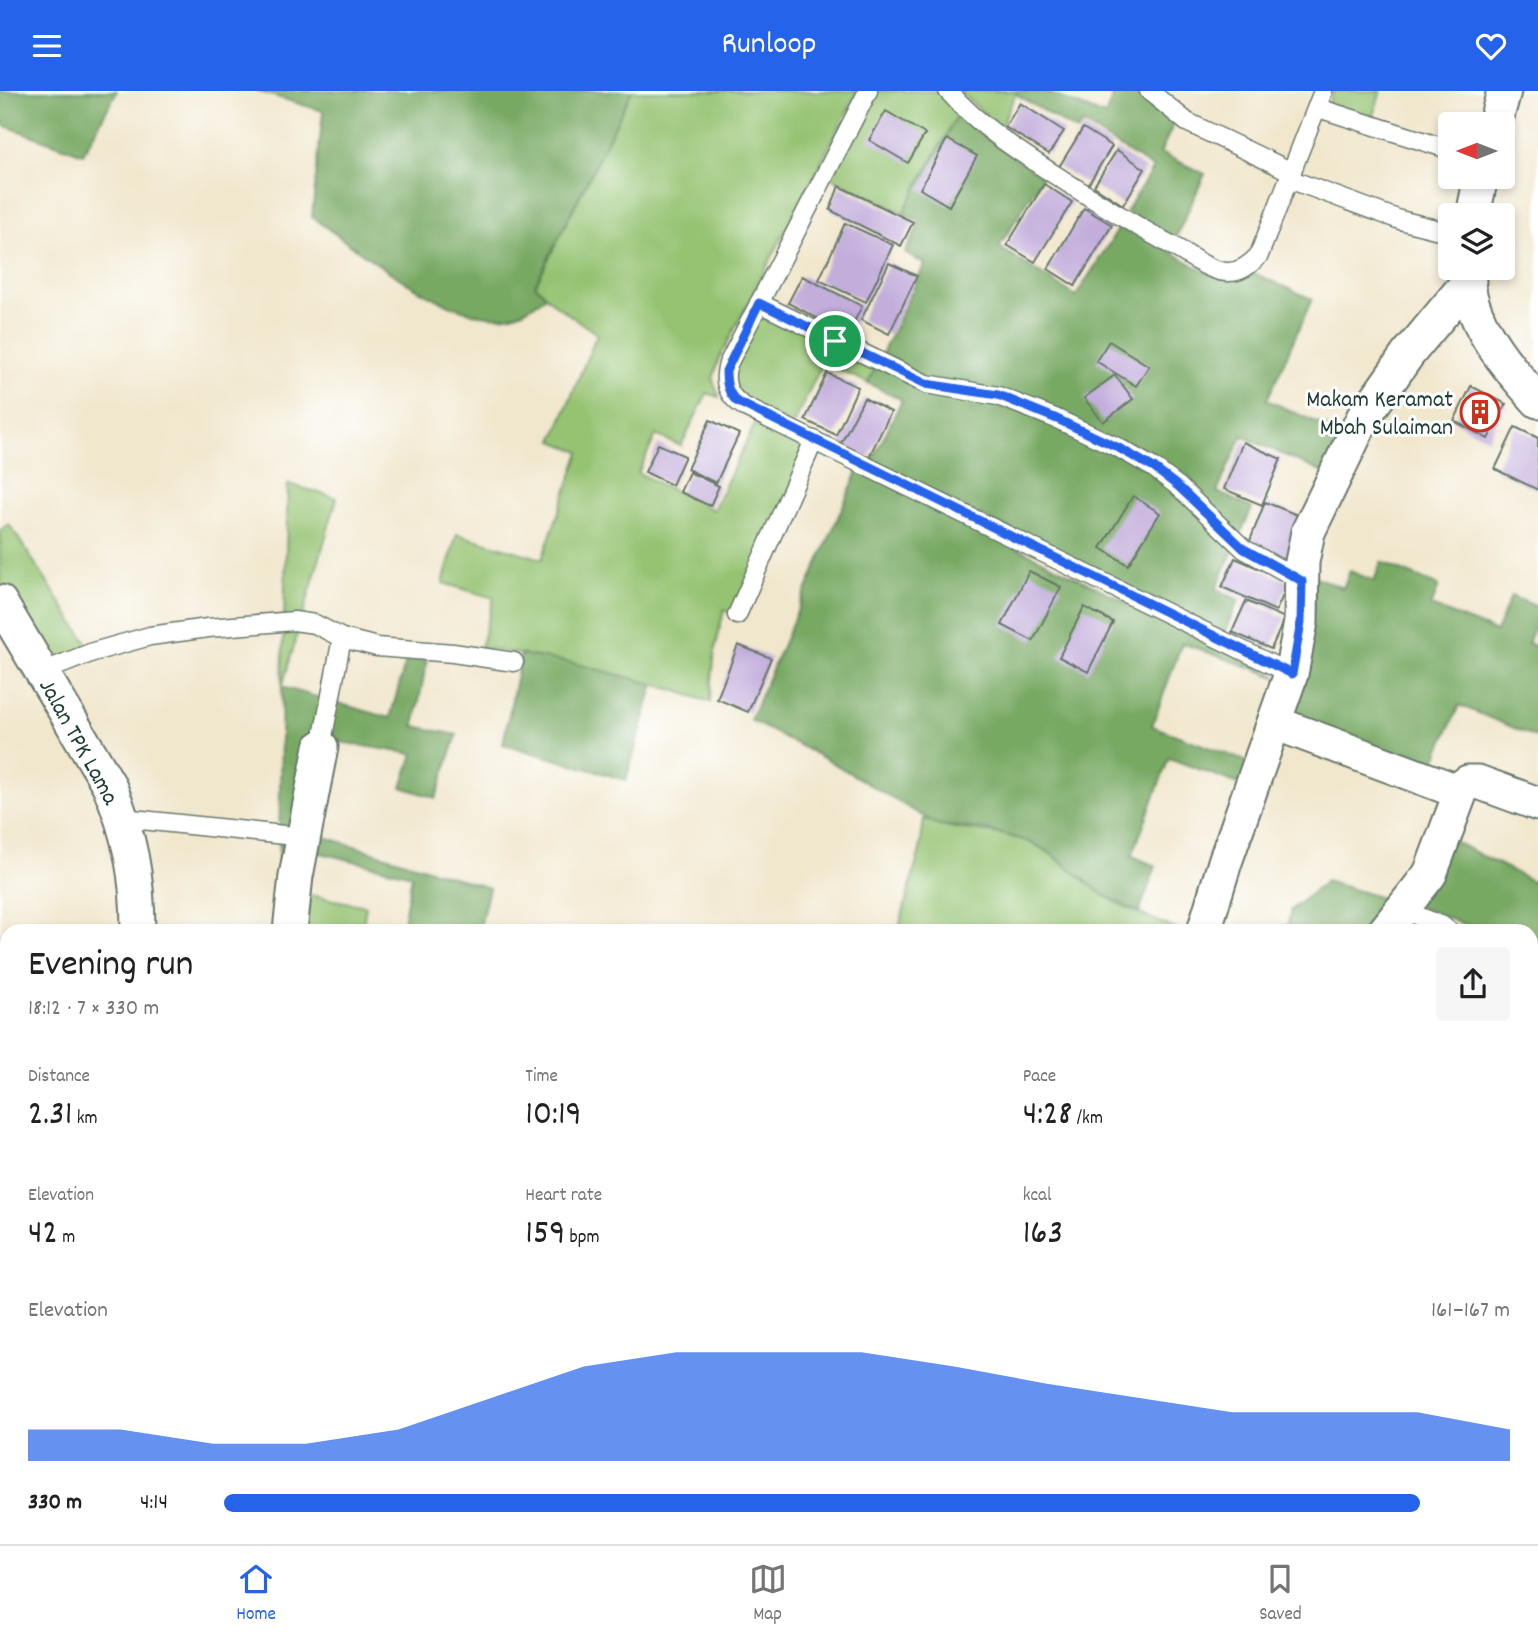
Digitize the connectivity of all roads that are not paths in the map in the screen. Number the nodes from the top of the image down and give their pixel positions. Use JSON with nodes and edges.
{"nodes":[{"id":1,"x":868,"y":91,"type":"edge"},
{"id":2,"x":948,"y":91,"type":"edge"},
{"id":3,"x":1149,"y":91,"type":"edge"},
{"id":4,"x":1504,"y":91,"type":"edge"},
{"id":5,"x":1320,"y":99,"type":"edge"},
{"id":6,"x":1498,"y":112,"type":"edge"},
{"id":7,"x":1438,"y":144,"type":"edge"},
{"id":8,"x":1290,"y":176,"type":"junction"},
{"id":9,"x":1438,"y":230,"type":"edge"},
{"id":10,"x":1464,"y":280,"type":"edge"},
{"id":11,"x":1469,"y":280,"type":"edge"},
{"id":12,"x":759,"y":303,"type":"junction"},
{"id":13,"x":1538,"y":401,"type":"edge"},
{"id":14,"x":814,"y":440,"type":"junction"},
{"id":15,"x":1302,"y":581,"type":"junction"},
{"id":16,"x":0,"y":602,"type":"edge"},
{"id":17,"x":737,"y":615,"type":"dead end"},
{"id":18,"x":342,"y":638,"type":"junction"},
{"id":19,"x":514,"y":663,"type":"dead end"},
{"id":20,"x":42,"y":672,"type":"junction"},
{"id":21,"x":1292,"y":674,"type":"junction"},
{"id":22,"x":1275,"y":723,"type":"junction"},
{"id":23,"x":321,"y":747,"type":"joint"},
{"id":24,"x":1460,"y":792,"type":"junction"},
{"id":25,"x":1538,"y":804,"type":"edge"},
{"id":26,"x":123,"y":818,"type":"junction"},
{"id":27,"x":303,"y":837,"type":"junction"},
{"id":28,"x":1394,"y":920,"type":"edge"},
{"id":29,"x":138,"y":924,"type":"edge"},
{"id":30,"x":291,"y":924,"type":"edge"},
{"id":31,"x":1206,"y":924,"type":"edge"},
{"id":32,"x":1432,"y":924,"type":"edge"}],
"edges":[{"from":1,"to":12,"type":"lane"},
{"from":2,"to":8,"type":"lane"},
{"from":3,"to":8,"type":"lane"},
{"from":4,"to":6,"type":"street"},
{"from":5,"to":7,"type":"lane"},
{"from":5,"to":8,"type":"lane"},
{"from":8,"to":9,"type":"lane"},
{"from":10,"to":15,"type":"street"},
{"from":11,"to":13,"type":"street"},
{"from":12,"to":14,"type":"lane"},
{"from":12,"to":15,"type":"lane"},
{"from":14,"to":17,"type":"lane"},
{"from":14,"to":21,"type":"lane"},
{"from":15,"to":21,"type":"street"},
{"from":16,"to":20,"type":"street","name":"Jalan TPK Lama"},
{"from":18,"to":19,"type":"lane"},
{"from":18,"to":20,"type":"lane"},
{"from":18,"to":23,"type":"lane"},
{"from":20,"to":26,"type":"street","name":"Jalan TPK Lama"},
{"from":21,"to":22,"type":"street"},
{"from":22,"to":24,"type":"street"},
{"from":22,"to":31,"type":"street"},
{"from":23,"to":27,"type":"street"},
{"from":24,"to":25,"type":"street"},
{"from":24,"to":28,"type":"street"},
{"from":26,"to":27,"type":"lane"},
{"from":26,"to":29,"type":"street","name":"Jalan TPK Lama"},
{"from":27,"to":30,"type":"street"},
{"from":28,"to":32,"type":"lane"}]}
